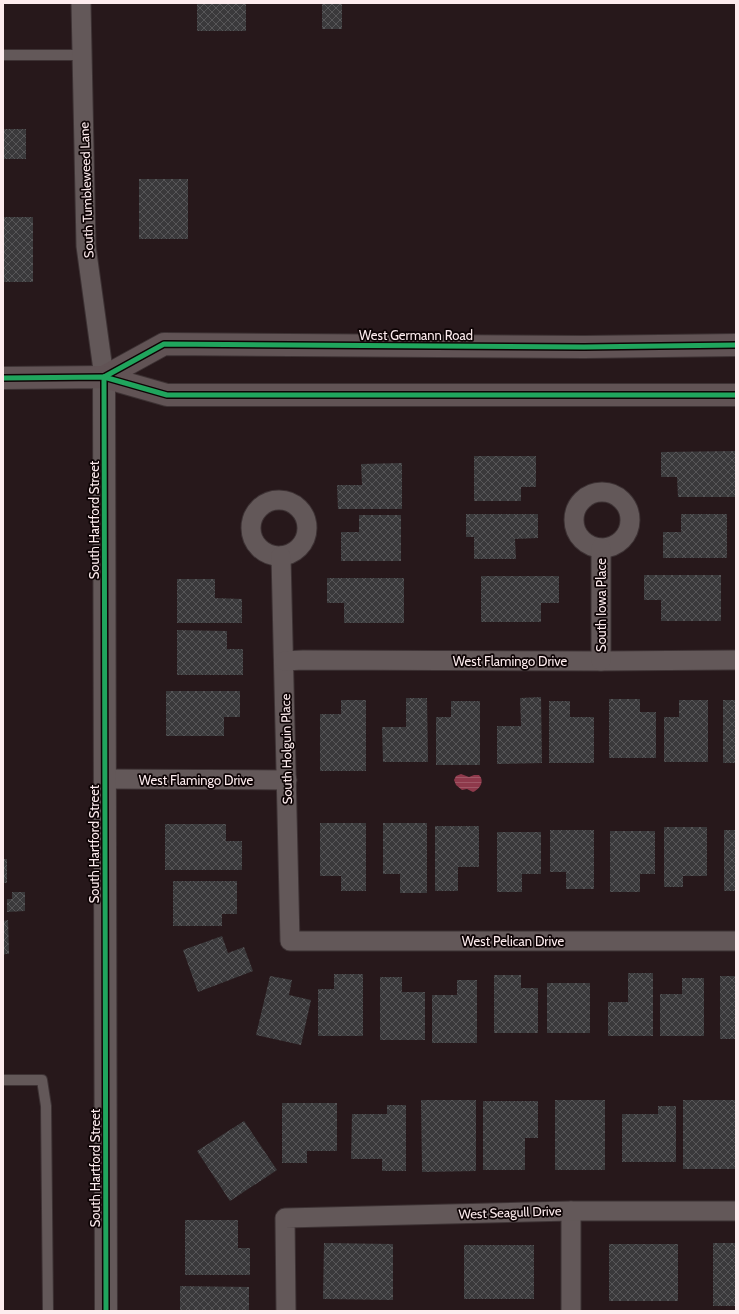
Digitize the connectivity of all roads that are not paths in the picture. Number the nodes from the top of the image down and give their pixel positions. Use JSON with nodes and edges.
{"nodes":[{"id":1,"x":81,"y":3,"type":"edge"},
{"id":2,"x":3,"y":54,"type":"edge"},
{"id":3,"x":82,"y":55,"type":"junction"},
{"id":4,"x":736,"y":345,"type":"edge"},
{"id":5,"x":104,"y":376,"type":"junction"},
{"id":6,"x":3,"y":378,"type":"edge"},
{"id":7,"x":736,"y":394,"type":"edge"},
{"id":8,"x":601,"y":548,"type":"dead end"},
{"id":9,"x":281,"y":556,"type":"dead end"},
{"id":10,"x":736,"y":660,"type":"edge"},
{"id":11,"x":284,"y":661,"type":"junction"},
{"id":12,"x":601,"y":661,"type":"junction"},
{"id":13,"x":105,"y":779,"type":"junction"},
{"id":14,"x":287,"y":780,"type":"junction"},
{"id":15,"x":290,"y":941,"type":"joint"},
{"id":16,"x":736,"y":941,"type":"edge"},
{"id":17,"x":3,"y":1080,"type":"edge"},
{"id":18,"x":571,"y":1211,"type":"junction"},
{"id":19,"x":736,"y":1211,"type":"edge"},
{"id":20,"x":48,"y":1311,"type":"edge"},
{"id":21,"x":106,"y":1311,"type":"edge"},
{"id":22,"x":286,"y":1311,"type":"edge"},
{"id":23,"x":571,"y":1311,"type":"edge"}],
"edges":[{"from":1,"to":3,"type":"street","name":"South Tumbleweed Lane"},
{"from":2,"to":3,"type":"lane"},
{"from":3,"to":5,"type":"street","name":"South Tumbleweed Lane"},
{"from":4,"to":5,"type":"main road","name":"West Germann Road"},
{"from":5,"to":6,"type":"main road","name":"West Germann Road"},
{"from":5,"to":7,"type":"main road","name":"West Germann Road"},
{"from":5,"to":13,"type":"street","name":"South Hartford Street"},
{"from":8,"to":12,"type":"street","name":"South Iowa Place"},
{"from":9,"to":11,"type":"street","name":"South Holguin Place"},
{"from":10,"to":12,"type":"street","name":"West Flamingo Drive"},
{"from":11,"to":12,"type":"street","name":"West Flamingo Drive"},
{"from":11,"to":14,"type":"street","name":"South Holguin Place"},
{"from":13,"to":14,"type":"street","name":"West Flamingo Drive"},
{"from":13,"to":21,"type":"street","name":"South Hartford Street"},
{"from":14,"to":15,"type":"street","name":"South Holguin Place"},
{"from":15,"to":16,"type":"street","name":"West Pelican Drive"},
{"from":17,"to":20,"type":"lane"},
{"from":18,"to":19,"type":"street","name":"West Seagull Drive"},
{"from":18,"to":22,"type":"street","name":"West Seagull Drive"},
{"from":18,"to":23,"type":"street"}]}
